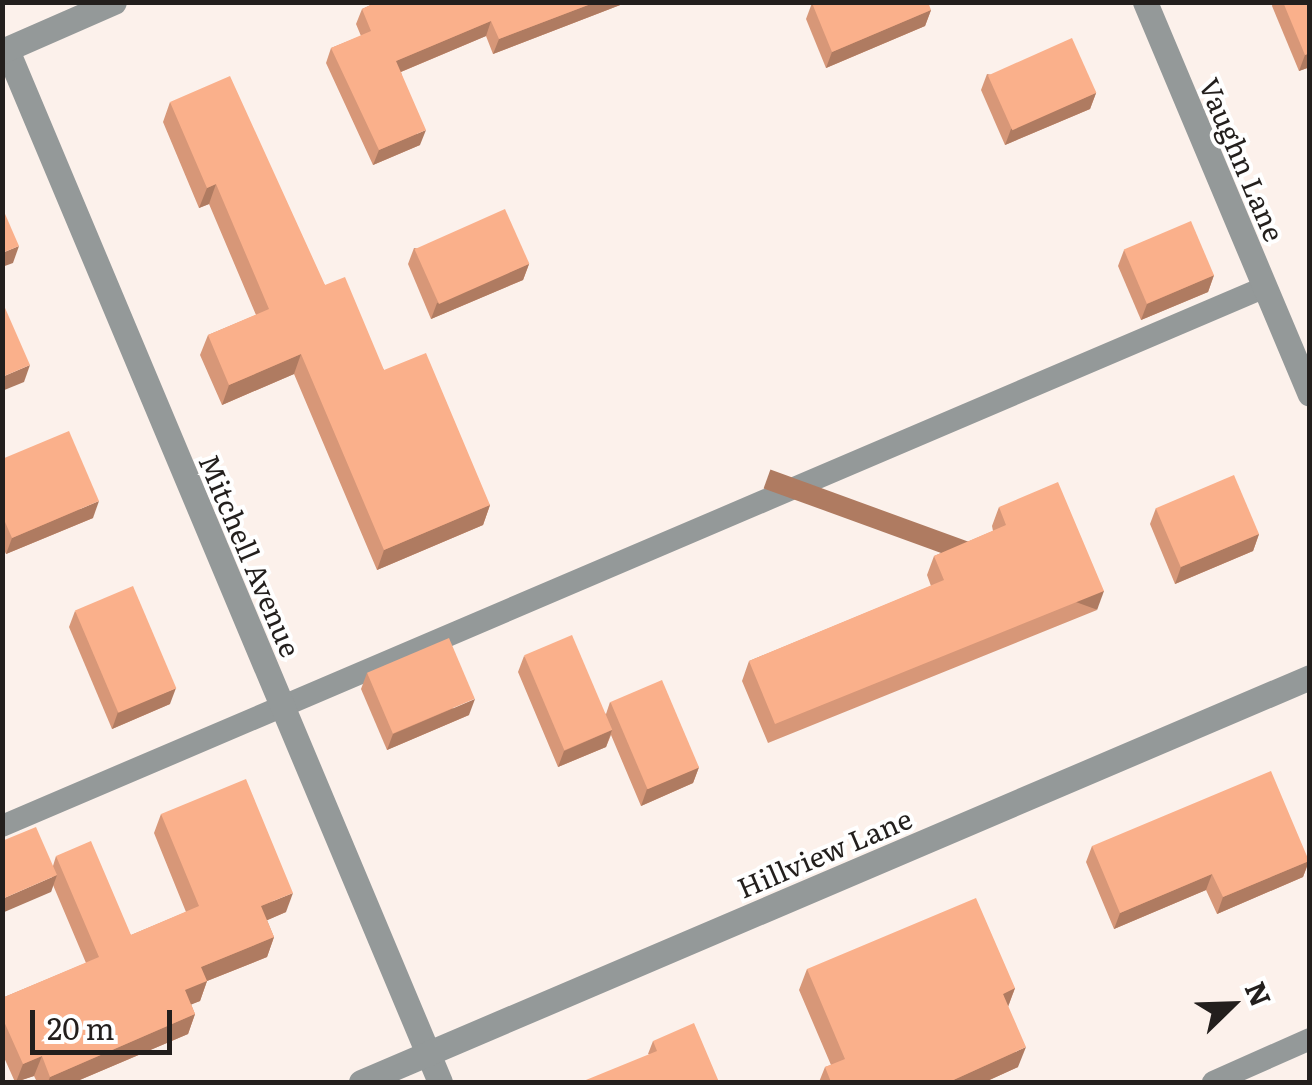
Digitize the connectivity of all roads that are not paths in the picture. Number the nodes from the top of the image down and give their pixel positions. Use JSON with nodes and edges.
{"nodes":[{"id":1,"x":114,"y":2,"type":"edge"},
{"id":2,"x":1146,"y":2,"type":"edge"},
{"id":3,"x":5,"y":51,"type":"edge"},
{"id":4,"x":1265,"y":287,"type":"junction"},
{"id":5,"x":1310,"y":394,"type":"edge"},
{"id":6,"x":1310,"y":677,"type":"edge"},
{"id":7,"x":283,"y":708,"type":"junction"},
{"id":8,"x":2,"y":826,"type":"edge"},
{"id":9,"x":1310,"y":1039,"type":"edge"},
{"id":10,"x":428,"y":1054,"type":"junction"},
{"id":11,"x":362,"y":1082,"type":"edge"},
{"id":12,"x":440,"y":1082,"type":"edge"},
{"id":13,"x":1216,"y":1082,"type":"edge"}],
"edges":[{"from":1,"to":3,"type":"street"},
{"from":2,"to":4,"type":"street","name":"Vaughn Lane"},
{"from":3,"to":7,"type":"street","name":"Mitchell Avenue"},
{"from":4,"to":5,"type":"street","name":"Vaughn Lane"},
{"from":4,"to":7,"type":"lane"},
{"from":6,"to":10,"type":"street","name":"Hillview Lane"},
{"from":7,"to":8,"type":"lane"},
{"from":7,"to":10,"type":"street","name":"Mitchell Avenue"},
{"from":9,"to":13,"type":"lane"},
{"from":10,"to":11,"type":"street","name":"Hillview Lane"},
{"from":10,"to":12,"type":"street","name":"Mitchell Avenue"}]}
